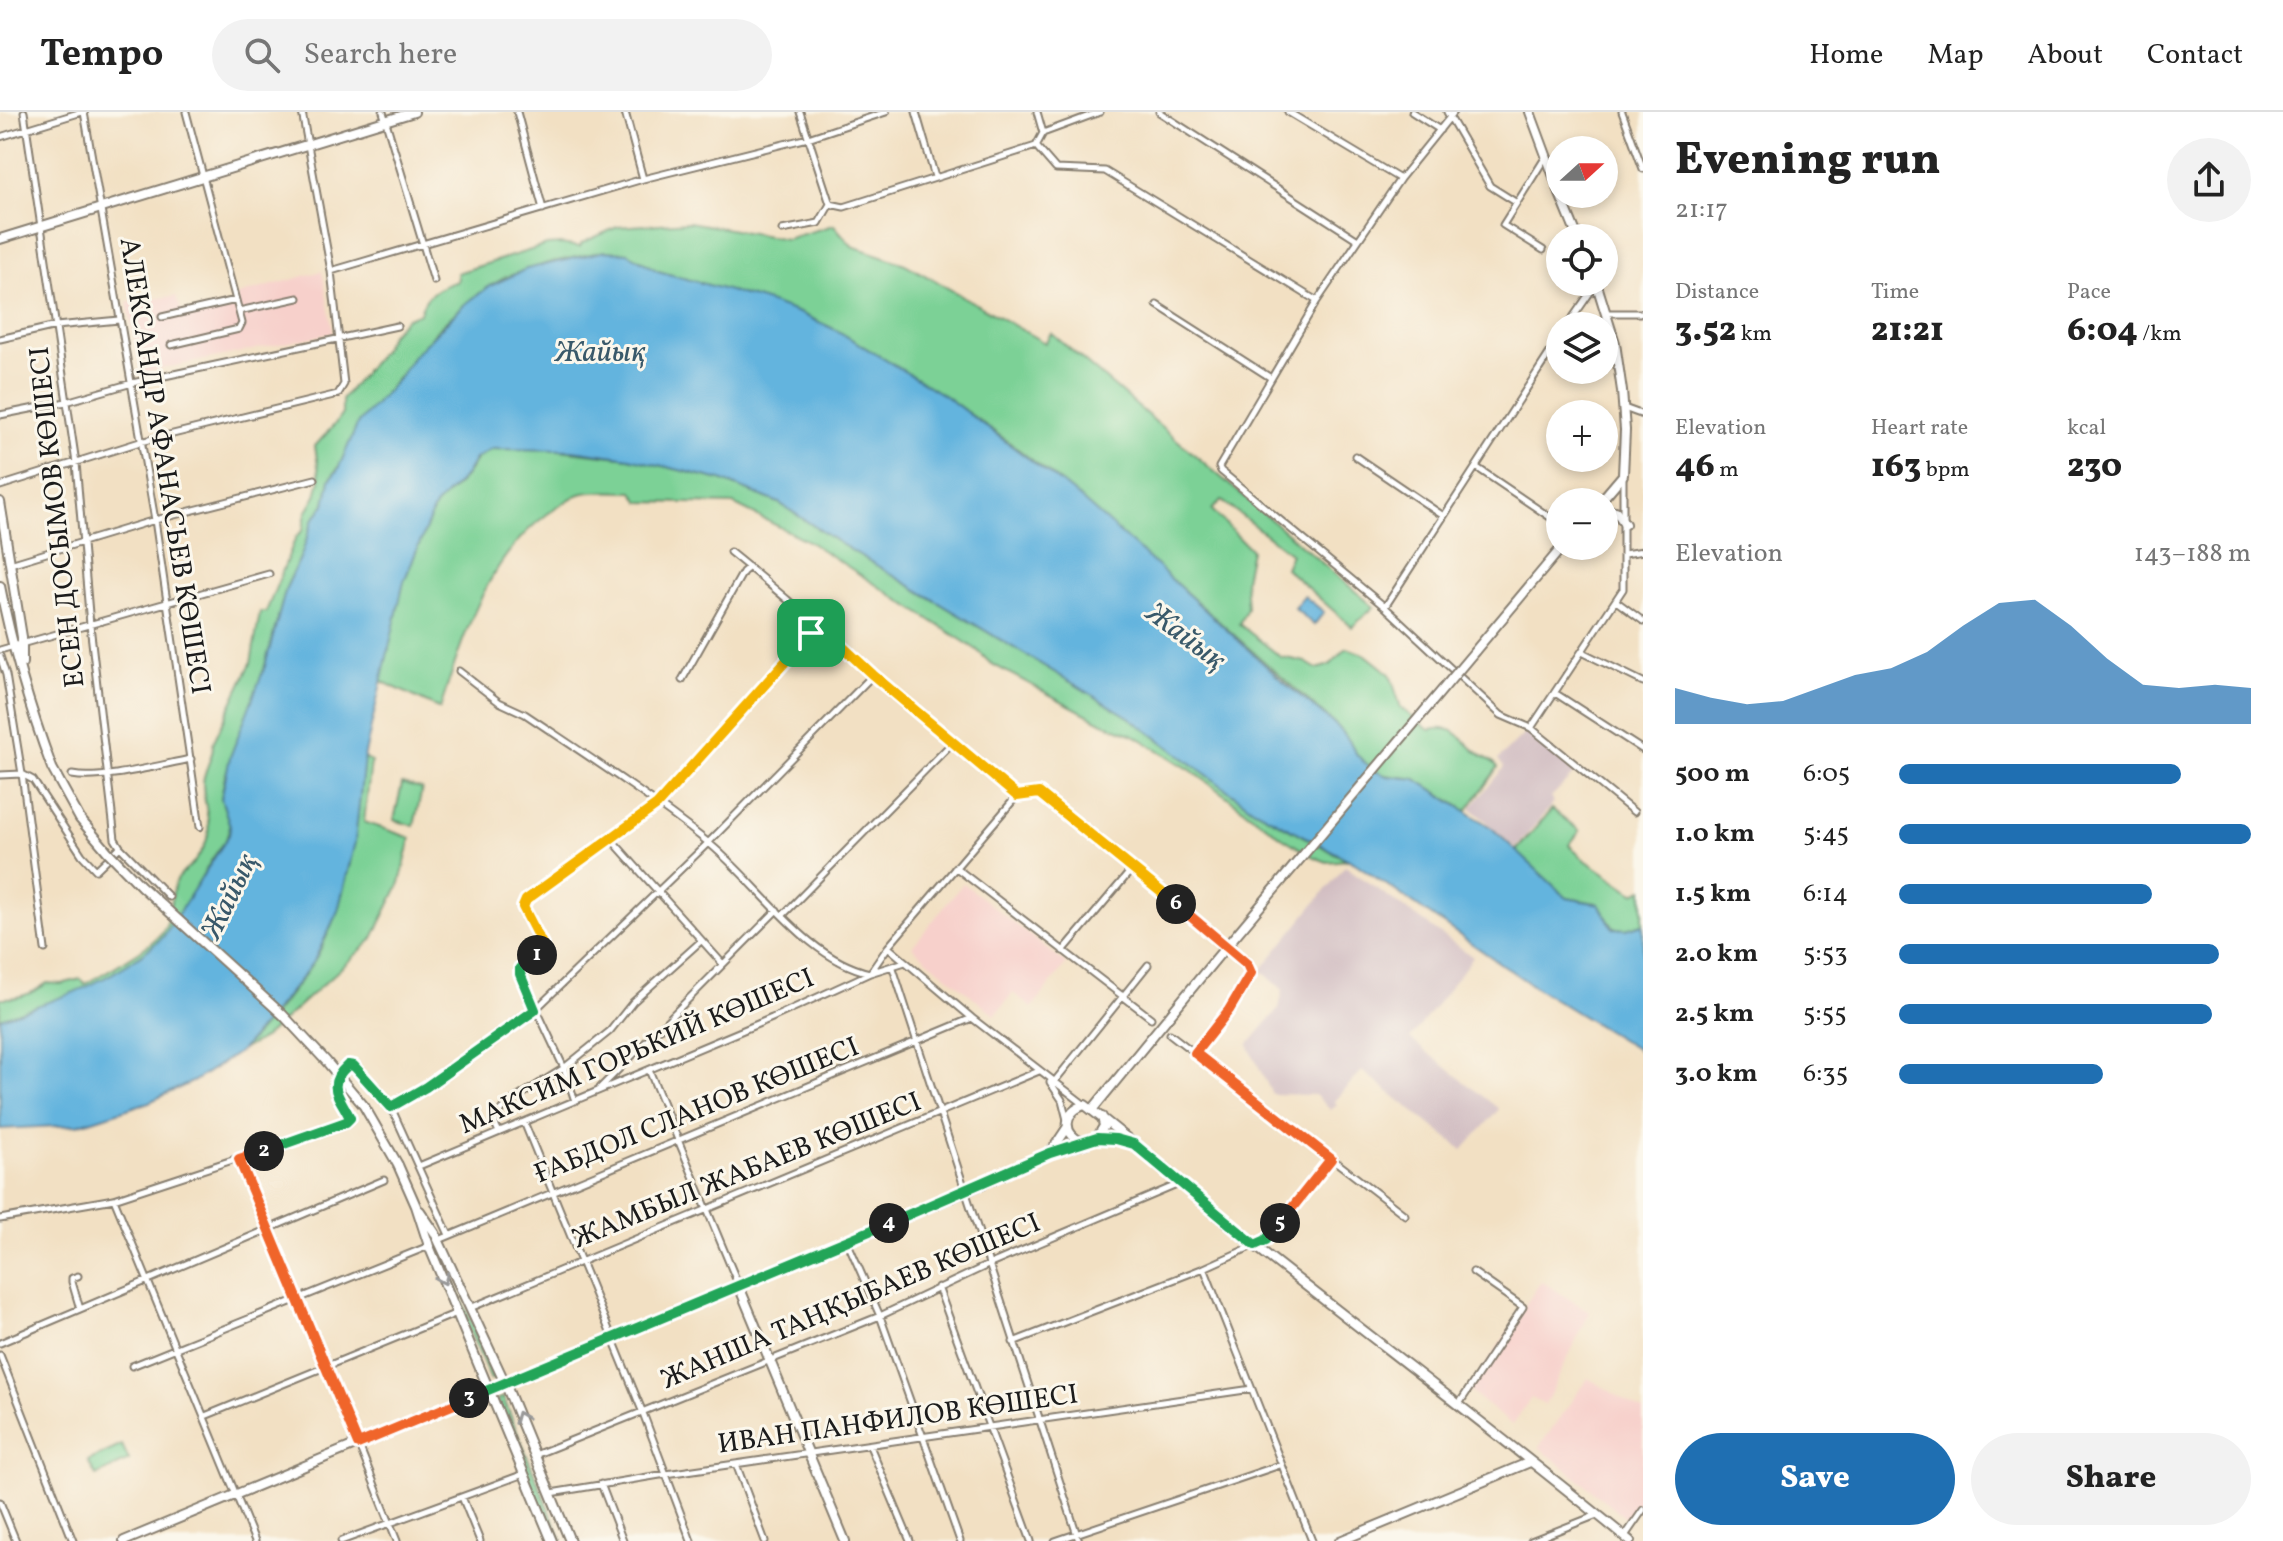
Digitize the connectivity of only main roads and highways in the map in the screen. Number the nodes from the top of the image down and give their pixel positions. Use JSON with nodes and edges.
{"nodes":[{"id":1,"x":414,"y":112,"type":"edge"},
{"id":2,"x":1530,"y":112,"type":"edge"},
{"id":3,"x":385,"y":116,"type":"edge"},
{"id":4,"x":1546,"y":160,"type":"edge"},
{"id":5,"x":0,"y":239,"type":"edge"},
{"id":6,"x":1601,"y":296,"type":"edge"},
{"id":7,"x":1612,"y":488,"type":"edge"},
{"id":8,"x":0,"y":502,"type":"edge"},
{"id":9,"x":1618,"y":514,"type":"edge"},
{"id":10,"x":1625,"y":524,"type":"road end"},
{"id":11,"x":1551,"y":560,"type":"edge"},
{"id":12,"x":0,"y":586,"type":"edge"},
{"id":13,"x":21,"y":668,"type":"junction"},
{"id":14,"x":1089,"y":1107,"type":"junction"},
{"id":15,"x":1102,"y":1117,"type":"junction"},
{"id":16,"x":1067,"y":1124,"type":"junction"},
{"id":17,"x":1097,"y":1138,"type":"junction"},
{"id":18,"x":1086,"y":1143,"type":"junction"},
{"id":19,"x":1134,"y":1144,"type":"junction"},
{"id":20,"x":1050,"y":1153,"type":"junction"},
{"id":21,"x":416,"y":1206,"type":"junction"},
{"id":22,"x":738,"y":1284,"type":"junction"},
{"id":23,"x":505,"y":1383,"type":"junction"},
{"id":24,"x":490,"y":1389,"type":"junction"},
{"id":25,"x":1530,"y":1462,"type":"junction"},
{"id":26,"x":1628,"y":1539,"type":"edge"},
{"id":27,"x":124,"y":1541,"type":"edge"},
{"id":28,"x":552,"y":1541,"type":"edge"},
{"id":29,"x":570,"y":1541,"type":"edge"},
{"id":30,"x":845,"y":1541,"type":"edge"},
{"id":31,"x":1340,"y":1541,"type":"edge"}],
"edges":[{"from":1,"to":3,"type":"main road"},
{"from":2,"to":4,"type":"main road"},
{"from":3,"to":5,"type":"main road"},
{"from":6,"to":7,"type":"main road"},
{"from":8,"to":13,"type":"main road"},
{"from":9,"to":10,"type":"main road"},
{"from":11,"to":14,"type":"main road","bridge":true},
{"from":12,"to":13,"type":"main road"},
{"from":13,"to":21,"type":"main road","bridge":true},
{"from":14,"to":15,"type":"main road"},
{"from":14,"to":16,"type":"main road"},
{"from":15,"to":17,"type":"main road"},
{"from":15,"to":19,"type":"main road"},
{"from":16,"to":18,"type":"main road"},
{"from":16,"to":20,"type":"main road"},
{"from":17,"to":18,"type":"main road"},
{"from":17,"to":19,"type":"main road"},
{"from":18,"to":20,"type":"main road"},
{"from":19,"to":25,"type":"main road"},
{"from":20,"to":22,"type":"main road"},
{"from":21,"to":23,"type":"main road"},
{"from":21,"to":24,"type":"main road","one_way":true},
{"from":22,"to":23,"type":"main road"},
{"from":22,"to":30,"type":"main road"},
{"from":23,"to":24,"type":"main road"},
{"from":29,"to":23,"type":"main road","one_way":true},
{"from":24,"to":27,"type":"main road"},
{"from":24,"to":28,"type":"main road"},
{"from":25,"to":26,"type":"main road"},
{"from":25,"to":31,"type":"main road"}]}
